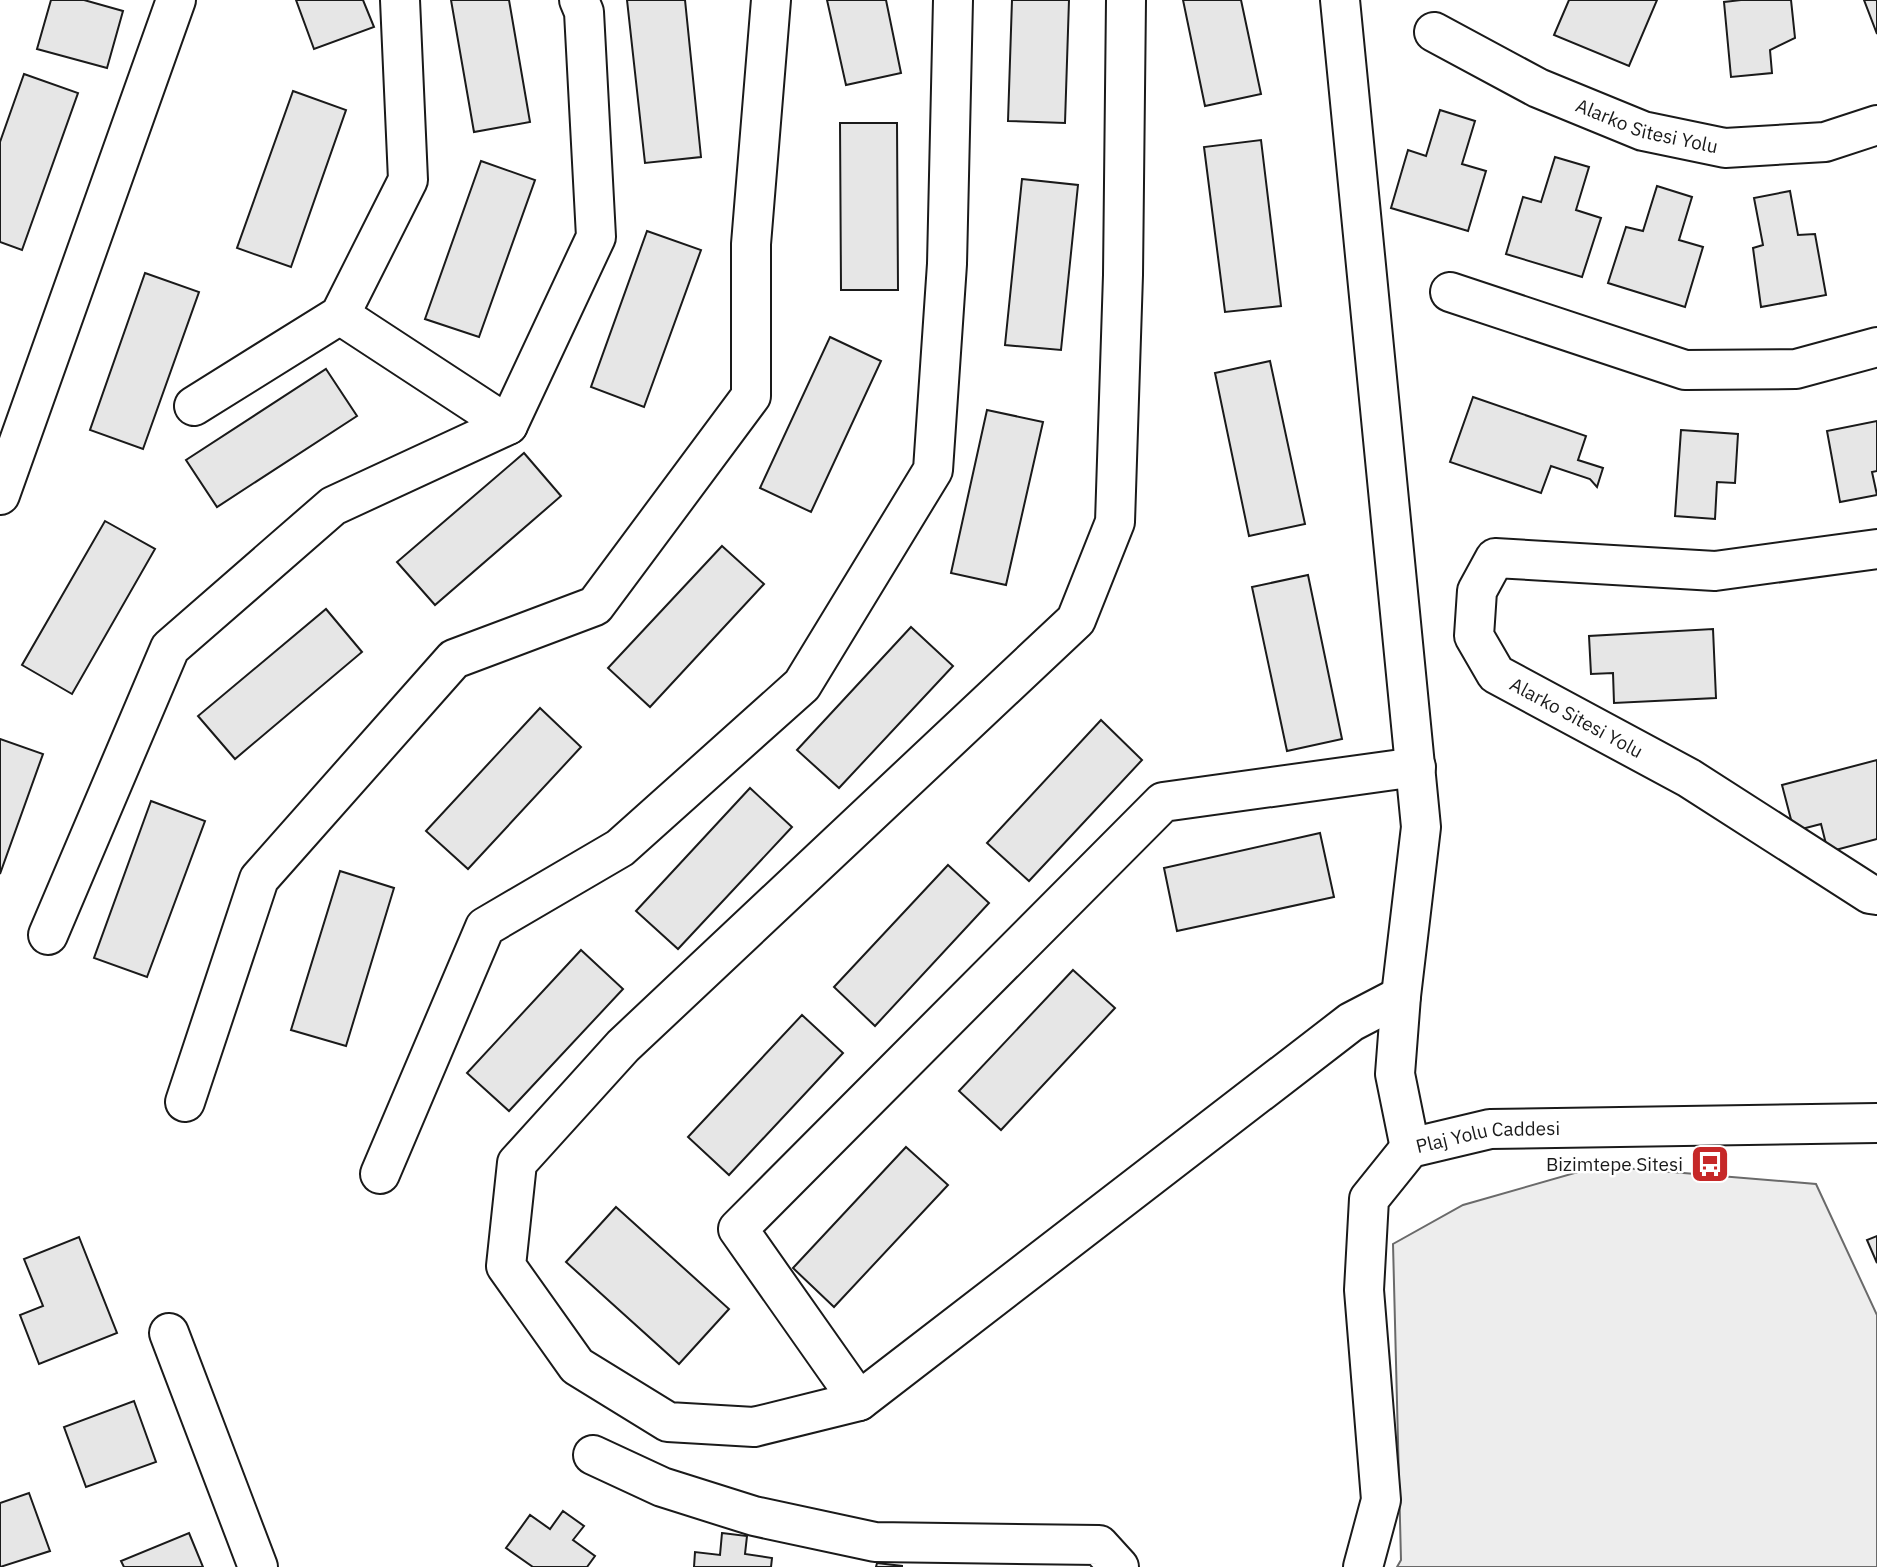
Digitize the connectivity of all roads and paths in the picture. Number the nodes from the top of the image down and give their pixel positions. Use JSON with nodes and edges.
{"nodes":[{"id":1,"x":176,"y":0,"type":"edge"},
{"id":2,"x":400,"y":0,"type":"edge"},
{"id":3,"x":579,"y":0,"type":"edge"},
{"id":4,"x":771,"y":0,"type":"edge"},
{"id":5,"x":953,"y":0,"type":"edge"},
{"id":6,"x":1126,"y":0,"type":"edge"},
{"id":7,"x":1340,"y":0,"type":"edge"},
{"id":8,"x":1434,"y":32,"type":"dead end"},
{"id":9,"x":1877,"y":125,"type":"edge"},
{"id":10,"x":1450,"y":292,"type":"dead end"},
{"id":11,"x":340,"y":315,"type":"junction"},
{"id":12,"x":1877,"y":347,"type":"edge"},
{"id":13,"x":194,"y":406,"type":"dead end"},
{"id":14,"x":508,"y":425,"type":"junction"},
{"id":15,"x":0,"y":495,"type":"edge"},
{"id":16,"x":1877,"y":549,"type":"edge"},
{"id":17,"x":1416,"y":767,"type":"junction"},
{"id":18,"x":1877,"y":895,"type":"edge"},
{"id":19,"x":48,"y":935,"type":"dead end"},
{"id":20,"x":1401,"y":996,"type":"junction"},
{"id":21,"x":186,"y":1102,"type":"dead end"},
{"id":22,"x":1877,"y":1123,"type":"edge"},
{"id":23,"x":1410,"y":1148,"type":"junction"},
{"id":24,"x":380,"y":1174,"type":"dead end"},
{"id":25,"x":169,"y":1333,"type":"dead end"},
{"id":26,"x":859,"y":1401,"type":"junction"},
{"id":27,"x":593,"y":1455,"type":"dead end"},
{"id":28,"x":258,"y":1567,"type":"edge"},
{"id":29,"x":1119,"y":1567,"type":"edge"},
{"id":30,"x":1363,"y":1567,"type":"edge"}],
"edges":[{"from":1,"to":15,"type":"street"},
{"from":2,"to":11,"type":"street"},
{"from":3,"to":14,"type":"street"},
{"from":4,"to":21,"type":"street"},
{"from":5,"to":24,"type":"street"},
{"from":6,"to":26,"type":"street"},
{"from":7,"to":17,"type":"street"},
{"from":8,"to":9,"type":"street","name":"Alarko Sitesi Yolu"},
{"from":10,"to":12,"type":"street"},
{"from":11,"to":13,"type":"street"},
{"from":11,"to":14,"type":"street"},
{"from":14,"to":19,"type":"street"},
{"from":16,"to":18,"type":"street","name":"Alarko Sitesi Yolu"},
{"from":17,"to":20,"type":"street"},
{"from":17,"to":26,"type":"street"},
{"from":20,"to":23,"type":"street"},
{"from":20,"to":26,"type":"street"},
{"from":22,"to":23,"type":"street","name":"Plaj Yolu Caddesi"},
{"from":23,"to":30,"type":"street","name":"Plaj Yolu Caddesi"},
{"from":25,"to":28,"type":"street"},
{"from":27,"to":29,"type":"street"}]}
